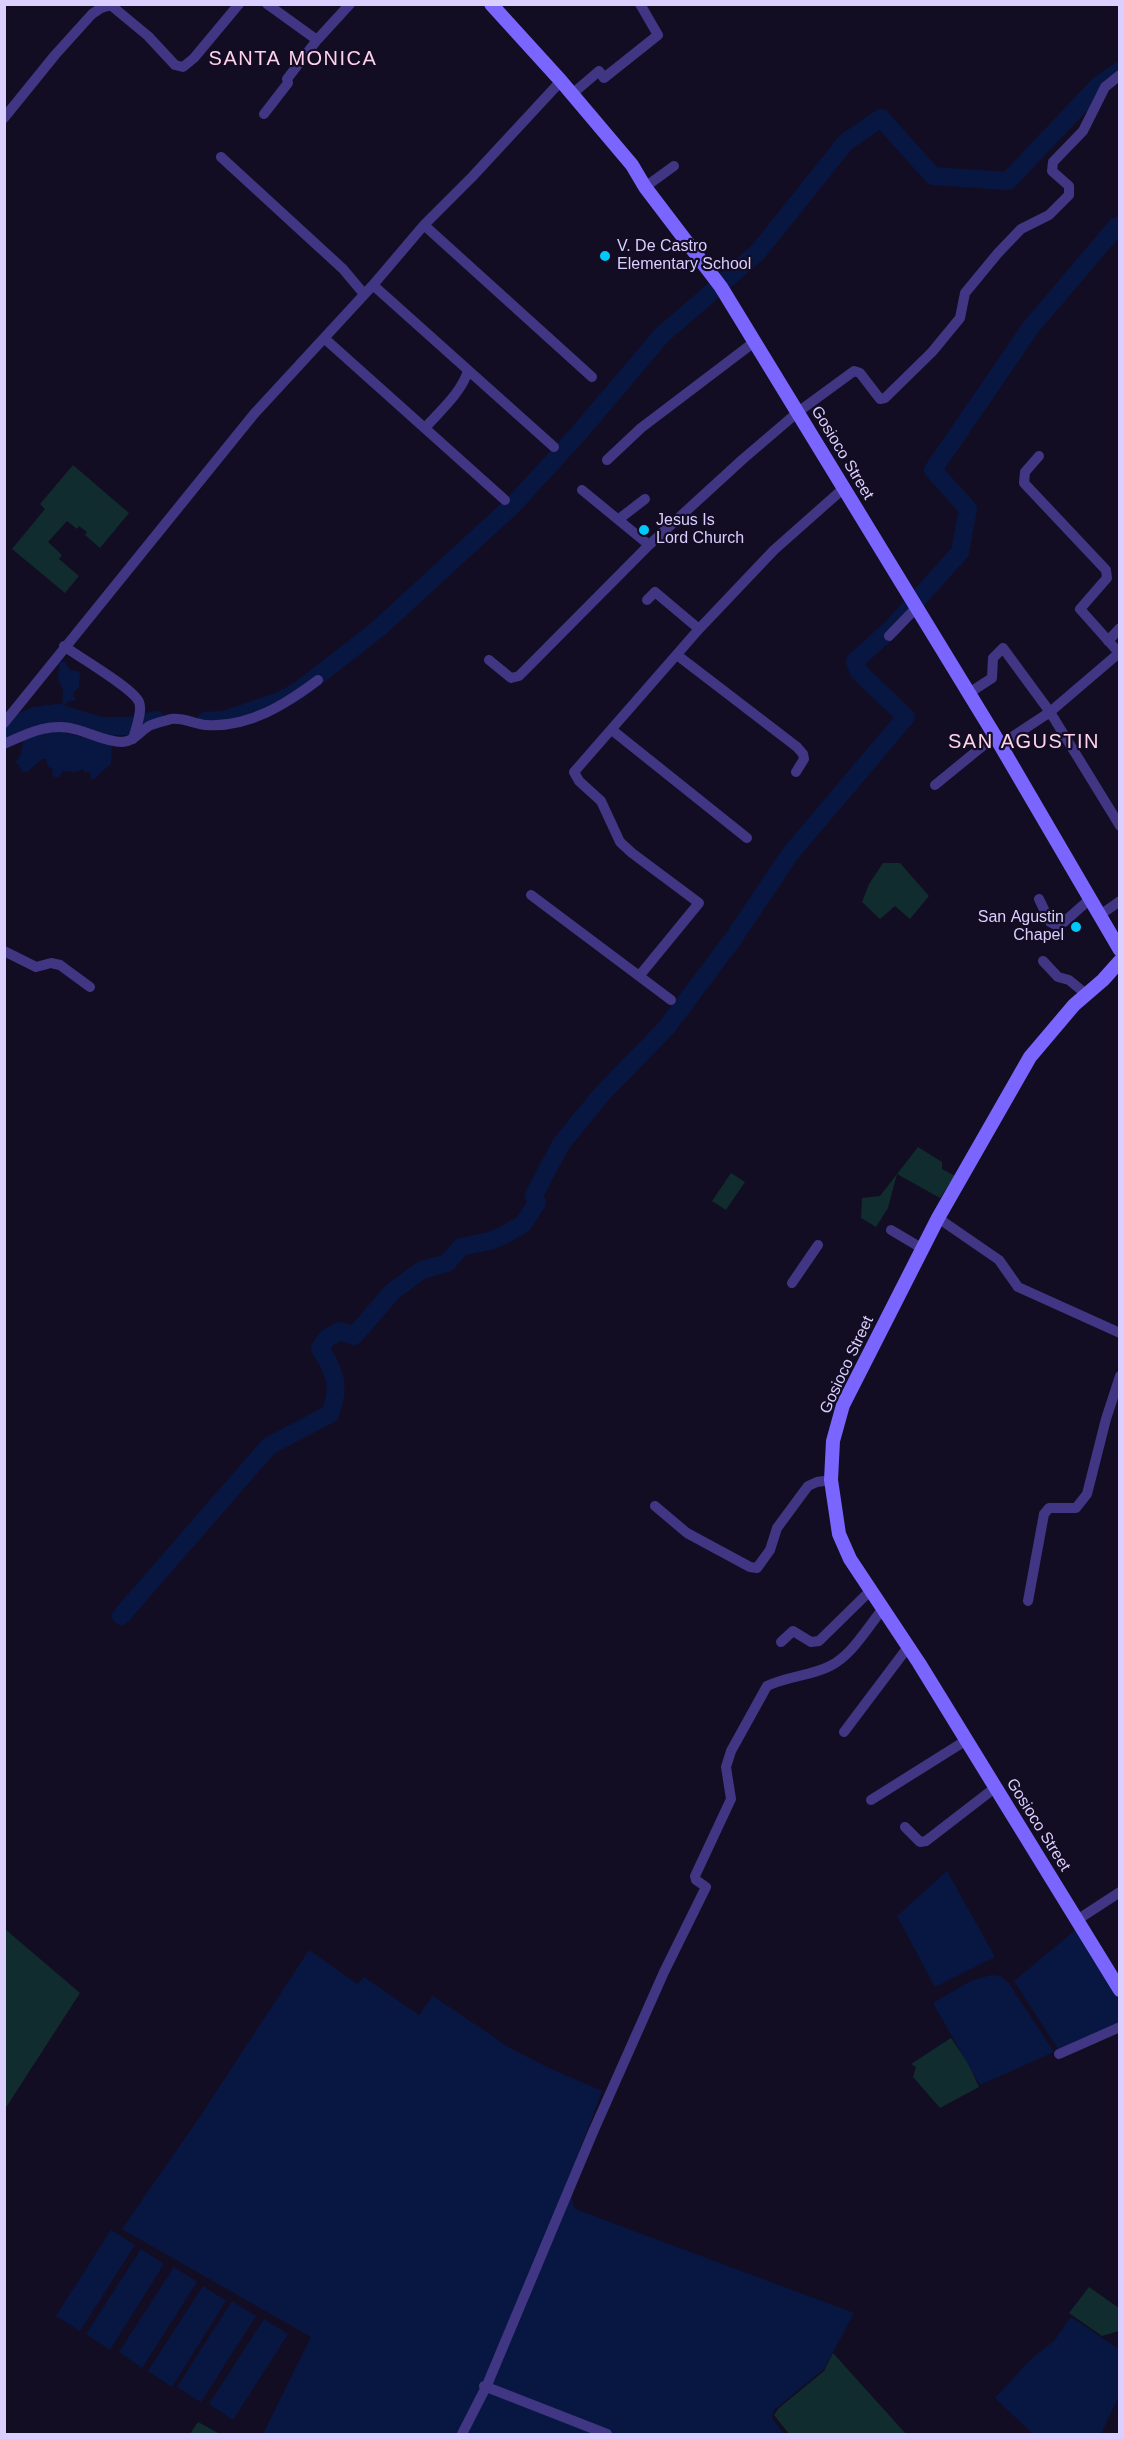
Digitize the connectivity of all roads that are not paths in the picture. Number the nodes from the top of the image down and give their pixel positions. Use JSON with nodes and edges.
{"nodes":[{"id":1,"x":239,"y":4,"type":"edge"},
{"id":2,"x":267,"y":4,"type":"edge"},
{"id":3,"x":350,"y":4,"type":"edge"},
{"id":4,"x":491,"y":4,"type":"edge"},
{"id":5,"x":640,"y":4,"type":"edge"},
{"id":6,"x":114,"y":6,"type":"edge"},
{"id":7,"x":316,"y":40,"type":"junction"},
{"id":8,"x":1119,"y":75,"type":"edge"},
{"id":9,"x":561,"y":81,"type":"junction"},
{"id":10,"x":571,"y":95,"type":"junction"},
{"id":11,"x":264,"y":114,"type":"dead end"},
{"id":12,"x":4,"y":118,"type":"edge"},
{"id":13,"x":221,"y":157,"type":"dead end"},
{"id":14,"x":674,"y":166,"type":"dead end"},
{"id":15,"x":645,"y":187,"type":"junction"},
{"id":16,"x":424,"y":225,"type":"junction"},
{"id":17,"x":373,"y":285,"type":"junction"},
{"id":18,"x":364,"y":294,"type":"junction"},
{"id":19,"x":324,"y":338,"type":"junction"},
{"id":20,"x":753,"y":343,"type":"junction"},
{"id":21,"x":468,"y":371,"type":"junction"},
{"id":22,"x":592,"y":377,"type":"dead end"},
{"id":23,"x":798,"y":412,"type":"junction"},
{"id":24,"x":425,"y":428,"type":"junction"},
{"id":25,"x":554,"y":447,"type":"dead end"},
{"id":26,"x":1039,"y":456,"type":"dead end"},
{"id":27,"x":607,"y":460,"type":"dead end"},
{"id":28,"x":844,"y":488,"type":"junction"},
{"id":29,"x":582,"y":490,"type":"dead end"},
{"id":30,"x":645,"y":499,"type":"dead end"},
{"id":31,"x":505,"y":500,"type":"dead end"},
{"id":32,"x":619,"y":519,"type":"junction"},
{"id":33,"x":649,"y":545,"type":"junction"},
{"id":34,"x":647,"y":600,"type":"dead end"},
{"id":35,"x":915,"y":604,"type":"junction"},
{"id":36,"x":1119,"y":628,"type":"edge"},
{"id":37,"x":699,"y":629,"type":"junction"},
{"id":38,"x":889,"y":636,"type":"dead end"},
{"id":39,"x":1108,"y":641,"type":"junction"},
{"id":40,"x":64,"y":646,"type":"junction"},
{"id":41,"x":1119,"y":654,"type":"edge"},
{"id":42,"x":677,"y":655,"type":"junction"},
{"id":43,"x":489,"y":660,"type":"dead end"},
{"id":44,"x":318,"y":680,"type":"dead end"},
{"id":45,"x":969,"y":693,"type":"junction"},
{"id":46,"x":1050,"y":712,"type":"junction"},
{"id":47,"x":4,"y":723,"type":"edge"},
{"id":48,"x":612,"y":730,"type":"junction"},
{"id":49,"x":132,"y":740,"type":"junction"},
{"id":50,"x":998,"y":740,"type":"junction"},
{"id":51,"x":4,"y":744,"type":"edge"},
{"id":52,"x":796,"y":772,"type":"dead end"},
{"id":53,"x":935,"y":785,"type":"dead end"},
{"id":54,"x":1119,"y":826,"type":"edge"},
{"id":55,"x":747,"y":838,"type":"dead end"},
{"id":56,"x":531,"y":895,"type":"dead end"},
{"id":57,"x":1039,"y":899,"type":"dead end"},
{"id":58,"x":1090,"y":899,"type":"junction"},
{"id":59,"x":1119,"y":901,"type":"edge"},
{"id":60,"x":1100,"y":915,"type":"junction"},
{"id":61,"x":1119,"y":950,"type":"edge"},
{"id":62,"x":4,"y":951,"type":"edge"},
{"id":63,"x":1043,"y":961,"type":"dead end"},
{"id":64,"x":1119,"y":961,"type":"edge"},
{"id":65,"x":640,"y":975,"type":"junction"},
{"id":66,"x":90,"y":987,"type":"dead end"},
{"id":67,"x":1086,"y":994,"type":"junction"},
{"id":68,"x":671,"y":1000,"type":"dead end"},
{"id":69,"x":938,"y":1218,"type":"junction"},
{"id":70,"x":891,"y":1230,"type":"dead end"},
{"id":71,"x":818,"y":1245,"type":"dead end"},
{"id":72,"x":923,"y":1249,"type":"junction"},
{"id":73,"x":792,"y":1283,"type":"dead end"},
{"id":74,"x":1119,"y":1333,"type":"edge"},
{"id":75,"x":1119,"y":1376,"type":"edge"},
{"id":76,"x":831,"y":1480,"type":"junction"},
{"id":77,"x":655,"y":1506,"type":"dead end"},
{"id":78,"x":870,"y":1592,"type":"junction"},
{"id":79,"x":1028,"y":1601,"type":"dead end"},
{"id":80,"x":882,"y":1610,"type":"junction"},
{"id":81,"x":781,"y":1642,"type":"dead end"},
{"id":82,"x":908,"y":1647,"type":"junction"},
{"id":83,"x":844,"y":1732,"type":"dead end"},
{"id":84,"x":965,"y":1741,"type":"junction"},
{"id":85,"x":996,"y":1787,"type":"junction"},
{"id":86,"x":871,"y":1800,"type":"dead end"},
{"id":87,"x":905,"y":1827,"type":"dead end"},
{"id":88,"x":1119,"y":1892,"type":"edge"},
{"id":89,"x":1077,"y":1920,"type":"junction"},
{"id":90,"x":1119,"y":1990,"type":"edge"},
{"id":91,"x":1119,"y":2027,"type":"edge"},
{"id":92,"x":1059,"y":2054,"type":"dead end"},
{"id":93,"x":484,"y":2386,"type":"junction"},
{"id":94,"x":462,"y":2434,"type":"edge"},
{"id":95,"x":607,"y":2434,"type":"edge"}],
"edges":[{"from":1,"to":6,"type":"street"},
{"from":2,"to":7,"type":"street"},
{"from":3,"to":7,"type":"street"},
{"from":4,"to":9,"type":"street","name":"Gosioco Street"},
{"from":5,"to":10,"type":"street"},
{"from":6,"to":12,"type":"street"},
{"from":7,"to":11,"type":"street"},
{"from":8,"to":23,"type":"street"},
{"from":9,"to":10,"type":"street","name":"Gosioco Street"},
{"from":9,"to":16,"type":"street"},
{"from":10,"to":15,"type":"street","name":"Gosioco Street"},
{"from":13,"to":18,"type":"street"},
{"from":14,"to":15,"type":"street"},
{"from":15,"to":20,"type":"street","name":"Gosioco Street"},
{"from":16,"to":17,"type":"street"},
{"from":16,"to":22,"type":"street"},
{"from":17,"to":18,"type":"street"},
{"from":17,"to":21,"type":"street"},
{"from":18,"to":19,"type":"street"},
{"from":19,"to":24,"type":"street"},
{"from":19,"to":40,"type":"street"},
{"from":20,"to":23,"type":"street","name":"Gosioco Street"},
{"from":20,"to":27,"type":"street"},
{"from":21,"to":24,"type":"street"},
{"from":21,"to":25,"type":"street"},
{"from":23,"to":28,"type":"street","name":"Gosioco Street"},
{"from":23,"to":33,"type":"street"},
{"from":24,"to":31,"type":"street"},
{"from":26,"to":39,"type":"street"},
{"from":28,"to":35,"type":"street","name":"Gosioco Street"},
{"from":28,"to":37,"type":"street"},
{"from":29,"to":32,"type":"street"},
{"from":30,"to":32,"type":"street"},
{"from":32,"to":33,"type":"street"},
{"from":33,"to":43,"type":"street"},
{"from":34,"to":37,"type":"street"},
{"from":35,"to":38,"type":"street"},
{"from":35,"to":45,"type":"street","name":"Gosioco Street"},
{"from":36,"to":39,"type":"street"},
{"from":37,"to":42,"type":"street"},
{"from":39,"to":41,"type":"street"},
{"from":40,"to":47,"type":"street"},
{"from":40,"to":49,"type":"street"},
{"from":41,"to":46,"type":"street"},
{"from":42,"to":48,"type":"street"},
{"from":42,"to":52,"type":"street"},
{"from":44,"to":49,"type":"street"},
{"from":45,"to":46,"type":"street"},
{"from":45,"to":50,"type":"street","name":"Gosioco Street"},
{"from":46,"to":50,"type":"street"},
{"from":46,"to":54,"type":"street"},
{"from":48,"to":55,"type":"street"},
{"from":48,"to":65,"type":"street"},
{"from":49,"to":51,"type":"street"},
{"from":50,"to":53,"type":"street"},
{"from":50,"to":58,"type":"street","name":"Gosioco Street"},
{"from":56,"to":65,"type":"street"},
{"from":57,"to":58,"type":"street"},
{"from":58,"to":60,"type":"street","name":"Gosioco Street"},
{"from":59,"to":60,"type":"street"},
{"from":60,"to":61,"type":"street","name":"Gosioco Street"},
{"from":62,"to":66,"type":"street"},
{"from":63,"to":67,"type":"street"},
{"from":64,"to":67,"type":"street","name":"Gosioco Street"},
{"from":65,"to":68,"type":"street"},
{"from":67,"to":69,"type":"street","name":"Gosioco Street"},
{"from":69,"to":72,"type":"street","name":"Gosioco Street"},
{"from":69,"to":74,"type":"street"},
{"from":70,"to":72,"type":"street"},
{"from":71,"to":73,"type":"street"},
{"from":72,"to":76,"type":"street","name":"Gosioco Street"},
{"from":75,"to":79,"type":"street"},
{"from":76,"to":77,"type":"street"},
{"from":76,"to":78,"type":"street","name":"Gosioco Street"},
{"from":78,"to":80,"type":"street","name":"Gosioco Street"},
{"from":78,"to":81,"type":"street"},
{"from":80,"to":82,"type":"street","name":"Gosioco Street"},
{"from":80,"to":93,"type":"street"},
{"from":82,"to":83,"type":"street"},
{"from":82,"to":84,"type":"street","name":"Gosioco Street"},
{"from":84,"to":85,"type":"street","name":"Gosioco Street"},
{"from":84,"to":86,"type":"street"},
{"from":85,"to":87,"type":"street"},
{"from":85,"to":89,"type":"street","name":"Gosioco Street"},
{"from":88,"to":89,"type":"street"},
{"from":89,"to":90,"type":"street","name":"Gosioco Street"},
{"from":91,"to":92,"type":"street"},
{"from":93,"to":94,"type":"street"},
{"from":93,"to":95,"type":"street"}]}
